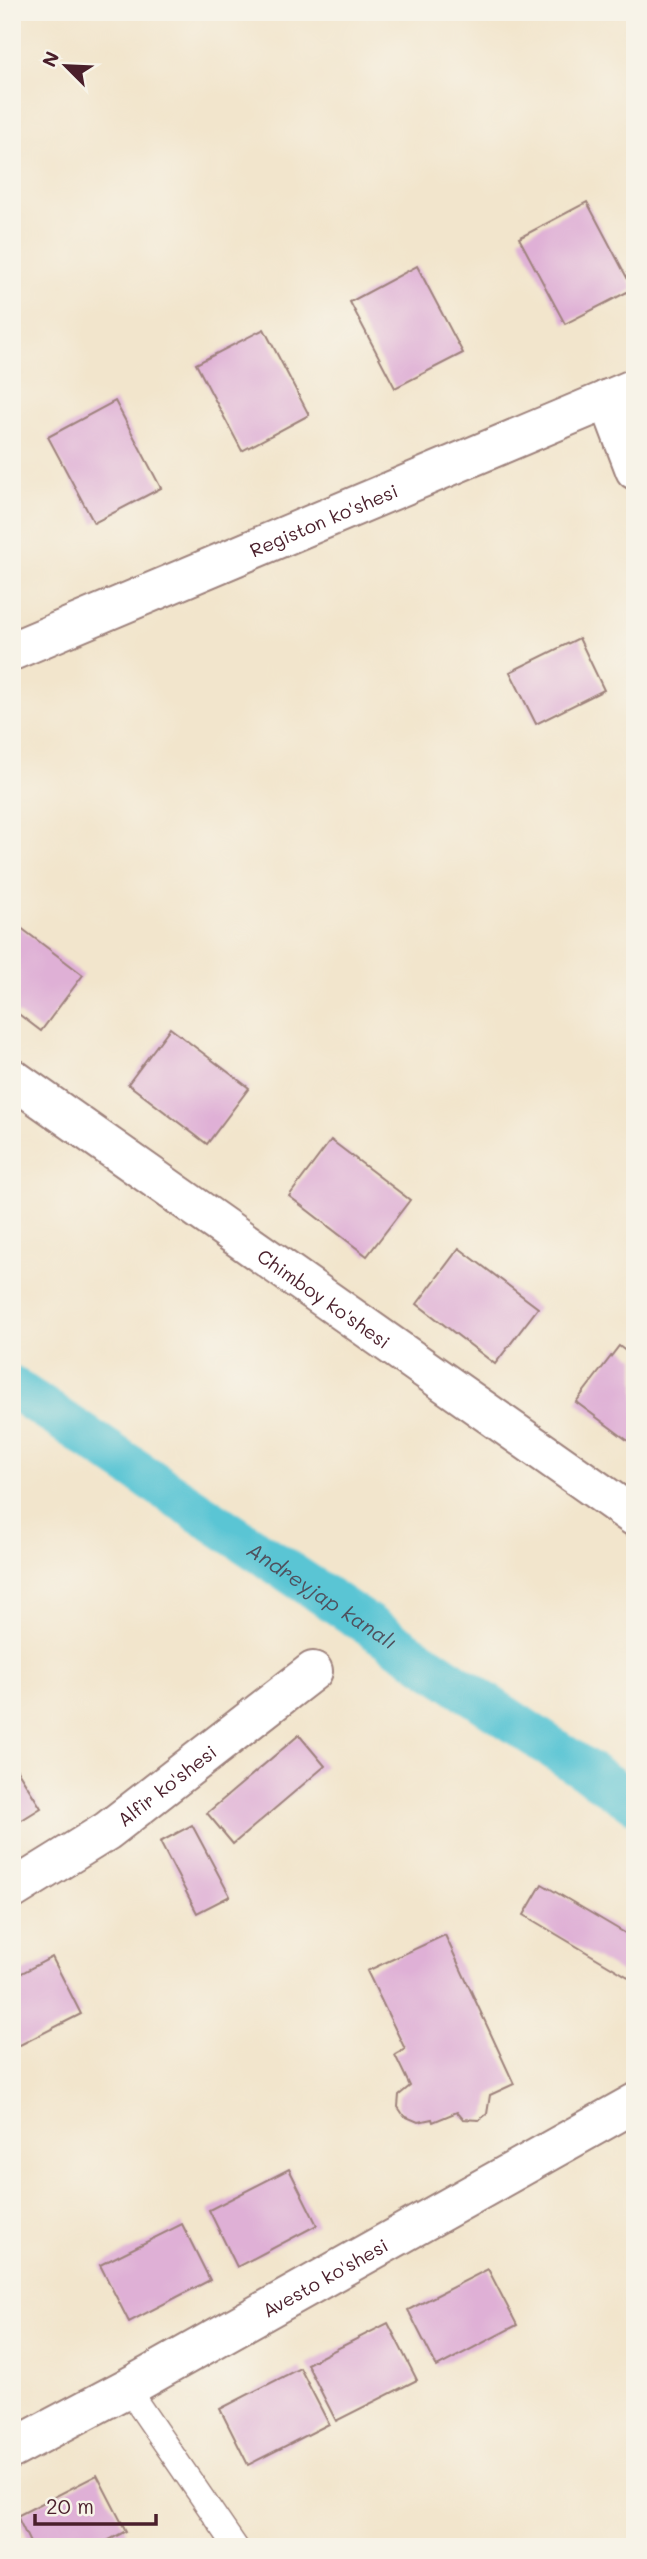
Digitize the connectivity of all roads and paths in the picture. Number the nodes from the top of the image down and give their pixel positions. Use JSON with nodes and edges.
{"nodes":[{"id":1,"x":622,"y":393,"type":"edge"},
{"id":2,"x":635,"y":470,"type":"edge"},
{"id":3,"x":12,"y":651,"type":"edge"},
{"id":4,"x":12,"y":1078,"type":"edge"},
{"id":5,"x":635,"y":1517,"type":"edge"},
{"id":6,"x":313,"y":1671,"type":"dead end"},
{"id":7,"x":12,"y":1890,"type":"edge"},
{"id":8,"x":635,"y":2103,"type":"edge"},
{"id":9,"x":127,"y":2388,"type":"junction"},
{"id":10,"x":12,"y":2449,"type":"edge"},
{"id":11,"x":236,"y":2547,"type":"edge"}],
"edges":[{"from":1,"to":2,"type":"street"},
{"from":1,"to":3,"type":"street","name":"Registon ko'shesi"},
{"from":4,"to":5,"type":"street","name":"Chimboy ko'shesi"},
{"from":6,"to":7,"type":"street","name":"Alfir ko'shesi"},
{"from":8,"to":9,"type":"street","name":"Avesto ko'shesi"},
{"from":9,"to":10,"type":"street","name":"Avesto ko'shesi"},
{"from":9,"to":11,"type":"lane"}]}
